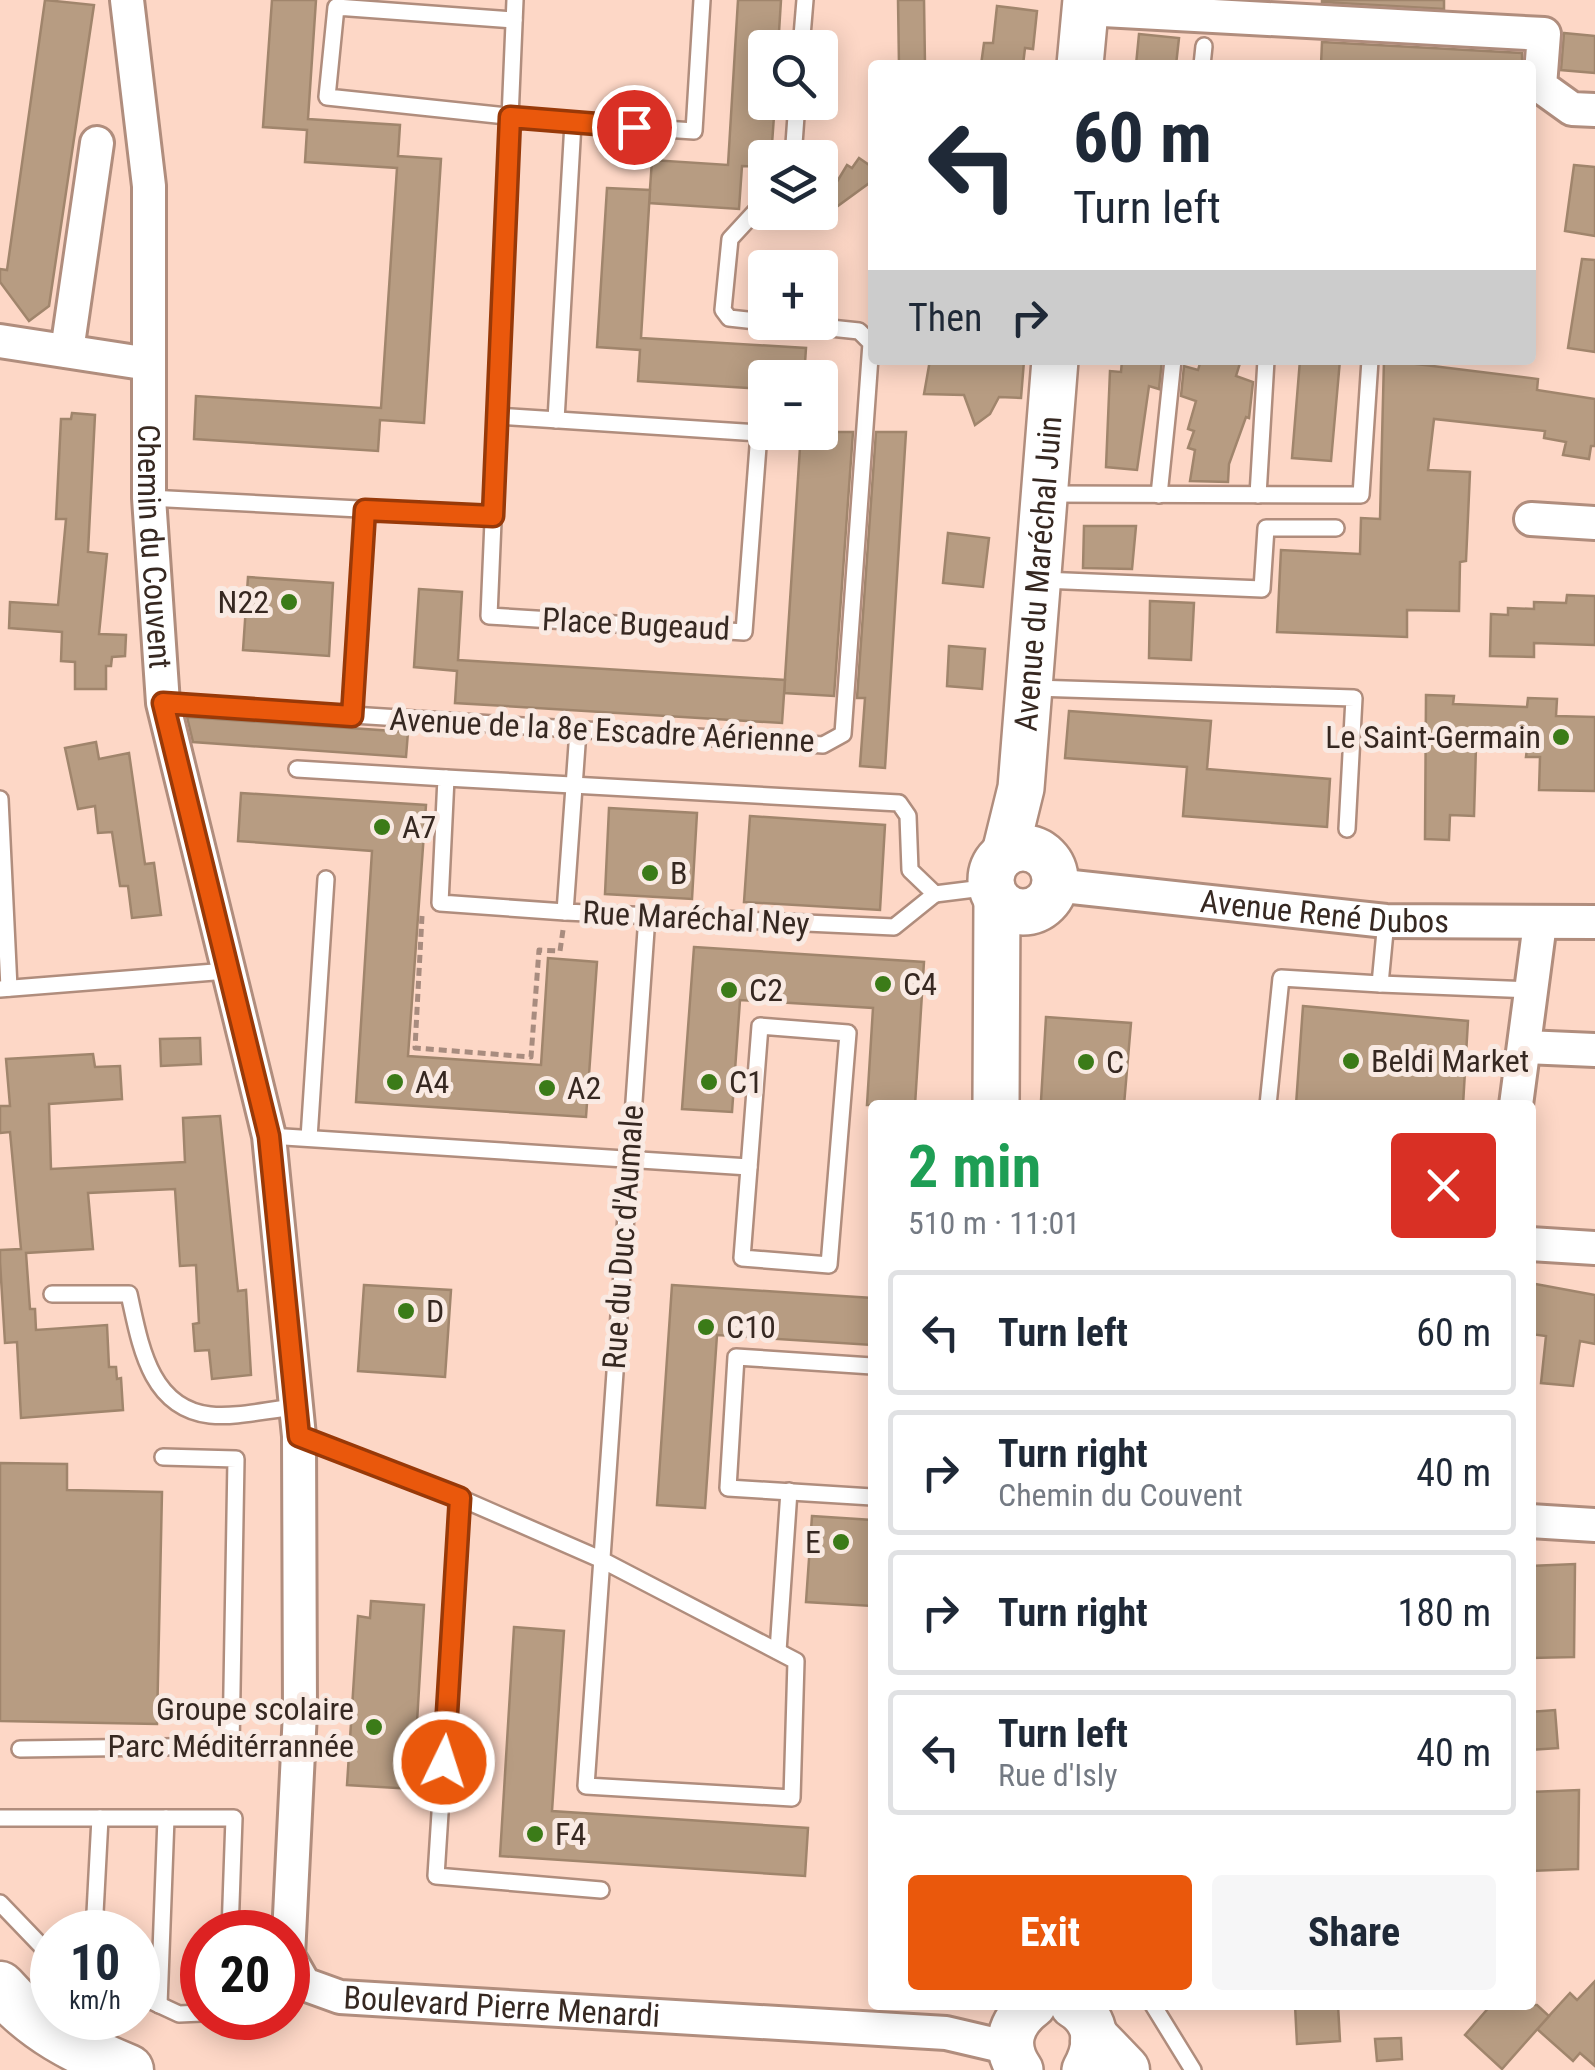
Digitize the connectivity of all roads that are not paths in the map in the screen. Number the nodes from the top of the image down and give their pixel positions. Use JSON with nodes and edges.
{"nodes":[{"id":1,"x":127,"y":0,"type":"edge"},
{"id":2,"x":514,"y":0,"type":"edge"},
{"id":3,"x":702,"y":0,"type":"edge"},
{"id":4,"x":804,"y":0,"type":"edge"},
{"id":5,"x":1086,"y":4,"type":"edge"},
{"id":6,"x":514,"y":20,"type":"junction"},
{"id":7,"x":802,"y":30,"type":"edge"},
{"id":8,"x":1204,"y":46,"type":"dead end"},
{"id":9,"x":1080,"y":60,"type":"edge"},
{"id":10,"x":1203,"y":60,"type":"edge"},
{"id":11,"x":1595,"y":110,"type":"edge"},
{"id":12,"x":510,"y":117,"type":"junction"},
{"id":13,"x":573,"y":123,"type":"junction"},
{"id":14,"x":96,"y":143,"type":"dead end"},
{"id":15,"x":748,"y":220,"type":"edge"},
{"id":16,"x":748,"y":320,"type":"edge"},
{"id":17,"x":838,"y":329,"type":"edge"},
{"id":18,"x":868,"y":340,"type":"edge"},
{"id":19,"x":0,"y":341,"type":"edge"},
{"id":20,"x":67,"y":352,"type":"junction"},
{"id":21,"x":149,"y":364,"type":"junction"},
{"id":22,"x":869,"y":365,"type":"edge"},
{"id":23,"x":1055,"y":365,"type":"edge"},
{"id":24,"x":1172,"y":365,"type":"edge"},
{"id":25,"x":1266,"y":365,"type":"edge"},
{"id":26,"x":1370,"y":365,"type":"edge"},
{"id":27,"x":497,"y":416,"type":"junction"},
{"id":28,"x":556,"y":420,"type":"junction"},
{"id":29,"x":1044,"y":494,"type":"junction"},
{"id":30,"x":1159,"y":494,"type":"junction"},
{"id":31,"x":1258,"y":495,"type":"junction"},
{"id":32,"x":149,"y":498,"type":"junction"},
{"id":33,"x":365,"y":510,"type":"junction"},
{"id":34,"x":493,"y":516,"type":"junction"},
{"id":35,"x":1531,"y":519,"type":"dead end"},
{"id":36,"x":1595,"y":523,"type":"edge"},
{"id":37,"x":1336,"y":528,"type":"dead end"},
{"id":38,"x":1038,"y":580,"type":"junction"},
{"id":39,"x":1030,"y":688,"type":"junction"},
{"id":40,"x":163,"y":703,"type":"junction"},
{"id":41,"x":352,"y":716,"type":"junction"},
{"id":42,"x":578,"y":732,"type":"junction"},
{"id":43,"x":297,"y":769,"type":"dead end"},
{"id":44,"x":446,"y":778,"type":"junction"},
{"id":45,"x":575,"y":784,"type":"junction"},
{"id":46,"x":0,"y":798,"type":"edge"},
{"id":47,"x":1346,"y":829,"type":"dead end"},
{"id":48,"x":326,"y":879,"type":"dead end"},
{"id":49,"x":1022,"y":881,"type":"junction"},
{"id":50,"x":935,"y":894,"type":"junction"},
{"id":51,"x":565,"y":912,"type":"junction"},
{"id":52,"x":646,"y":916,"type":"junction"},
{"id":53,"x":1386,"y":921,"type":"junction"},
{"id":54,"x":1595,"y":922,"type":"edge"},
{"id":55,"x":1540,"y":923,"type":"junction"},
{"id":56,"x":228,"y":971,"type":"junction"},
{"id":57,"x":1380,"y":984,"type":"junction"},
{"id":58,"x":5,"y":988,"type":"edge"},
{"id":59,"x":1534,"y":990,"type":"junction"},
{"id":60,"x":1525,"y":1047,"type":"junction"},
{"id":61,"x":1595,"y":1050,"type":"edge"},
{"id":62,"x":996,"y":1100,"type":"edge"},
{"id":63,"x":1269,"y":1100,"type":"edge"},
{"id":64,"x":1517,"y":1100,"type":"edge"},
{"id":65,"x":269,"y":1136,"type":"junction"},
{"id":66,"x":309,"y":1138,"type":"junction"},
{"id":67,"x":629,"y":1159,"type":"junction"},
{"id":68,"x":749,"y":1167,"type":"junction"},
{"id":69,"x":1536,"y":1244,"type":"edge"},
{"id":70,"x":1595,"y":1248,"type":"edge"},
{"id":71,"x":52,"y":1294,"type":"dead end"},
{"id":72,"x":868,"y":1366,"type":"edge"},
{"id":73,"x":298,"y":1422,"type":"junction"},
{"id":74,"x":163,"y":1457,"type":"dead end"},
{"id":75,"x":789,"y":1492,"type":"junction"},
{"id":76,"x":868,"y":1497,"type":"edge"},
{"id":77,"x":460,"y":1498,"type":"junction"},
{"id":78,"x":1536,"y":1521,"type":"edge"},
{"id":79,"x":1595,"y":1524,"type":"edge"},
{"id":80,"x":600,"y":1559,"type":"junction"},
{"id":81,"x":778,"y":1651,"type":"junction"},
{"id":82,"x":20,"y":1749,"type":"dead end"},
{"id":83,"x":0,"y":1818,"type":"edge"},
{"id":84,"x":100,"y":1818,"type":"junction"},
{"id":85,"x":166,"y":1818,"type":"junction"},
{"id":86,"x":601,"y":1890,"type":"dead end"},
{"id":87,"x":0,"y":1903,"type":"edge"},
{"id":88,"x":95,"y":1910,"type":"edge"},
{"id":89,"x":231,"y":1910,"type":"edge"},
{"id":90,"x":30,"y":1935,"type":"edge"},
{"id":91,"x":160,"y":1978,"type":"edge"},
{"id":92,"x":0,"y":1986,"type":"edge"},
{"id":93,"x":0,"y":2000,"type":"edge"},
{"id":94,"x":1028,"y":2010,"type":"edge"},
{"id":95,"x":1156,"y":2010,"type":"edge"},
{"id":96,"x":0,"y":2032,"type":"edge"},
{"id":97,"x":1015,"y":2059,"type":"edge"},
{"id":98,"x":128,"y":2070,"type":"edge"},
{"id":99,"x":1192,"y":2070,"type":"edge"}],
"edges":[{"from":1,"to":21,"type":"street","name":"Chemin du Couvent"},
{"from":2,"to":6,"type":"lane"},
{"from":3,"to":13,"type":"lane"},
{"from":4,"to":7,"type":"lane"},
{"from":5,"to":9,"type":"main road"},
{"from":5,"to":11,"type":"street"},
{"from":6,"to":12,"type":"lane"},
{"from":6,"to":12,"type":"lane"},
{"from":8,"to":10,"type":"lane"},
{"from":12,"to":13,"type":"lane"},
{"from":12,"to":27,"type":"lane"},
{"from":13,"to":28,"type":"lane"},
{"from":14,"to":20,"type":"street"},
{"from":15,"to":16,"type":"lane"},
{"from":17,"to":18,"type":"lane","name":"Avenue de la 8e Escadre Aérienne"},
{"from":19,"to":20,"type":"street"},
{"from":20,"to":21,"type":"street"},
{"from":21,"to":32,"type":"street","name":"Chemin du Couvent"},
{"from":22,"to":42,"type":"lane","name":"Avenue de la 8e Escadre Aérienne"},
{"from":23,"to":29,"type":"main road","name":"Avenue du Maréchal Juin"},
{"from":24,"to":30,"type":"lane"},
{"from":25,"to":31,"type":"lane"},
{"from":26,"to":31,"type":"lane"},
{"from":27,"to":28,"type":"lane","name":"Place Bugeaud"},
{"from":27,"to":34,"type":"lane"},
{"from":28,"to":34,"type":"lane","name":"Place Bugeaud"},
{"from":29,"to":30,"type":"lane"},
{"from":29,"to":38,"type":"main road","name":"Avenue du Maréchal Juin"},
{"from":30,"to":31,"type":"lane"},
{"from":32,"to":33,"type":"lane"},
{"from":32,"to":40,"type":"street","name":"Chemin du Couvent"},
{"from":33,"to":34,"type":"lane"},
{"from":33,"to":41,"type":"lane"},
{"from":35,"to":36,"type":"street"},
{"from":37,"to":38,"type":"lane"},
{"from":38,"to":39,"type":"main road","name":"Avenue du Maréchal Juin"},
{"from":39,"to":47,"type":"lane"},
{"from":39,"to":49,"type":"main road","name":"Avenue du Maréchal Juin"},
{"from":40,"to":41,"type":"lane","name":"Avenue de la 8e Escadre Aérienne"},
{"from":40,"to":56,"type":"street","name":"Chemin du Couvent"},
{"from":41,"to":42,"type":"lane","name":"Avenue de la 8e Escadre Aérienne"},
{"from":42,"to":45,"type":"lane","name":"Rue Maréchal Ney"},
{"from":43,"to":44,"type":"lane"},
{"from":44,"to":45,"type":"lane"},
{"from":44,"to":51,"type":"lane"},
{"from":45,"to":50,"type":"lane"},
{"from":45,"to":51,"type":"lane","name":"Rue Maréchal Ney"},
{"from":46,"to":58,"type":"lane"},
{"from":48,"to":66,"type":"lane"},
{"from":49,"to":50,"type":"lane"},
{"from":49,"to":53,"type":"street","name":"Avenue René Dubos"},
{"from":49,"to":62,"type":"main road"},
{"from":50,"to":52,"type":"lane","name":"Rue Maréchal Ney"},
{"from":51,"to":52,"type":"lane","name":"Rue Maréchal Ney"},
{"from":52,"to":67,"type":"lane","name":"Rue du Duc d'Aumale"},
{"from":53,"to":55,"type":"street","name":"Avenue René Dubos"},
{"from":53,"to":57,"type":"lane"},
{"from":54,"to":55,"type":"street","name":"Avenue René Dubos"},
{"from":55,"to":59,"type":"street"},
{"from":56,"to":58,"type":"lane"},
{"from":56,"to":65,"type":"street","name":"Chemin du Couvent"},
{"from":57,"to":59,"type":"lane"},
{"from":57,"to":63,"type":"lane"},
{"from":59,"to":60,"type":"street"},
{"from":60,"to":61,"type":"street"},
{"from":60,"to":64,"type":"street"},
{"from":65,"to":66,"type":"lane"},
{"from":65,"to":73,"type":"street","name":"Chemin du Couvent"},
{"from":66,"to":67,"type":"lane"},
{"from":67,"to":68,"type":"lane"},
{"from":67,"to":80,"type":"lane","name":"Rue du Duc d'Aumale"},
{"from":68,"to":68,"type":"lane"},
{"from":69,"to":70,"type":"street"},
{"from":71,"to":73,"type":"lane"},
{"from":72,"to":75,"type":"lane"},
{"from":73,"to":77,"type":"lane"},
{"from":73,"to":97,"type":"street","name":"Boulevard Pierre Menardi"},
{"from":74,"to":82,"type":"lane"},
{"from":75,"to":76,"type":"lane"},
{"from":75,"to":81,"type":"lane"},
{"from":77,"to":80,"type":"lane"},
{"from":77,"to":86,"type":"lane"},
{"from":78,"to":79,"type":"street"},
{"from":80,"to":81,"type":"lane"},
{"from":80,"to":81,"type":"lane","name":"Rue du Duc d'Aumale"},
{"from":83,"to":84,"type":"lane"},
{"from":84,"to":85,"type":"lane"},
{"from":84,"to":88,"type":"lane"},
{"from":85,"to":89,"type":"lane"},
{"from":85,"to":91,"type":"lane"},
{"from":87,"to":90,"type":"lane"},
{"from":92,"to":98,"type":"main road"},
{"from":93,"to":96,"type":"main road"},
{"from":94,"to":97,"type":"main road"},
{"from":95,"to":99,"type":"lane"}]}
